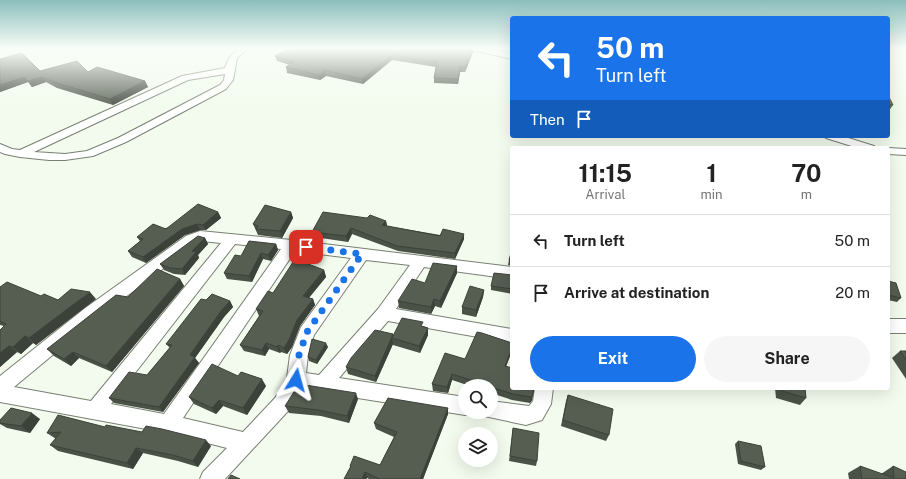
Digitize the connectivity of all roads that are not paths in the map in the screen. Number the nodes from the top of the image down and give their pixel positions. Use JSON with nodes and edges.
{"nodes":[{"id":1,"x":228,"y":70,"type":"edge"},
{"id":2,"x":230,"y":70,"type":"edge"},
{"id":3,"x":837,"y":138,"type":"edge"},
{"id":4,"x":863,"y":146,"type":"edge"},
{"id":5,"x":0,"y":147,"type":"edge"},
{"id":6,"x":890,"y":151,"type":"edge"},
{"id":7,"x":906,"y":152,"type":"edge"},
{"id":8,"x":20,"y":154,"type":"junction"},
{"id":9,"x":232,"y":239,"type":"junction"},
{"id":10,"x":292,"y":245,"type":"junction"},
{"id":11,"x":362,"y":254,"type":"junction"},
{"id":12,"x":420,"y":262,"type":"junction"},
{"id":13,"x":510,"y":273,"type":"edge"},
{"id":14,"x":384,"y":314,"type":"junction"},
{"id":15,"x":890,"y":326,"type":"edge"},
{"id":16,"x":906,"y":326,"type":"edge"},
{"id":17,"x":510,"y":336,"type":"edge"},
{"id":18,"x":296,"y":380,"type":"junction"},
{"id":19,"x":324,"y":384,"type":"junction"},
{"id":20,"x":0,"y":387,"type":"edge"},
{"id":21,"x":544,"y":390,"type":"edge"},
{"id":22,"x":0,"y":393,"type":"edge"},
{"id":23,"x":458,"y":405,"type":"edge"},
{"id":24,"x":95,"y":410,"type":"junction"},
{"id":25,"x":498,"y":411,"type":"edge"},
{"id":26,"x":168,"y":424,"type":"junction"},
{"id":27,"x":246,"y":443,"type":"junction"},
{"id":28,"x":210,"y":479,"type":"edge"}],
"edges":[{"from":1,"to":8,"type":"street"},
{"from":2,"to":8,"type":"street"},
{"from":3,"to":4,"type":"street"},
{"from":5,"to":8,"type":"street"},
{"from":6,"to":7,"type":"street"},
{"from":9,"to":10,"type":"street"},
{"from":9,"to":20,"type":"street"},
{"from":9,"to":24,"type":"street"},
{"from":10,"to":11,"type":"street"},
{"from":10,"to":26,"type":"street"},
{"from":11,"to":12,"type":"street"},
{"from":11,"to":18,"type":"street"},
{"from":12,"to":13,"type":"street"},
{"from":12,"to":14,"type":"street"},
{"from":14,"to":17,"type":"street"},
{"from":14,"to":19,"type":"street"},
{"from":15,"to":16,"type":"street"},
{"from":18,"to":19,"type":"street"},
{"from":18,"to":27,"type":"street"},
{"from":19,"to":23,"type":"street"},
{"from":21,"to":25,"type":"street"},
{"from":22,"to":24,"type":"street"},
{"from":24,"to":26,"type":"street"},
{"from":26,"to":27,"type":"street"},
{"from":27,"to":28,"type":"street"}]}
